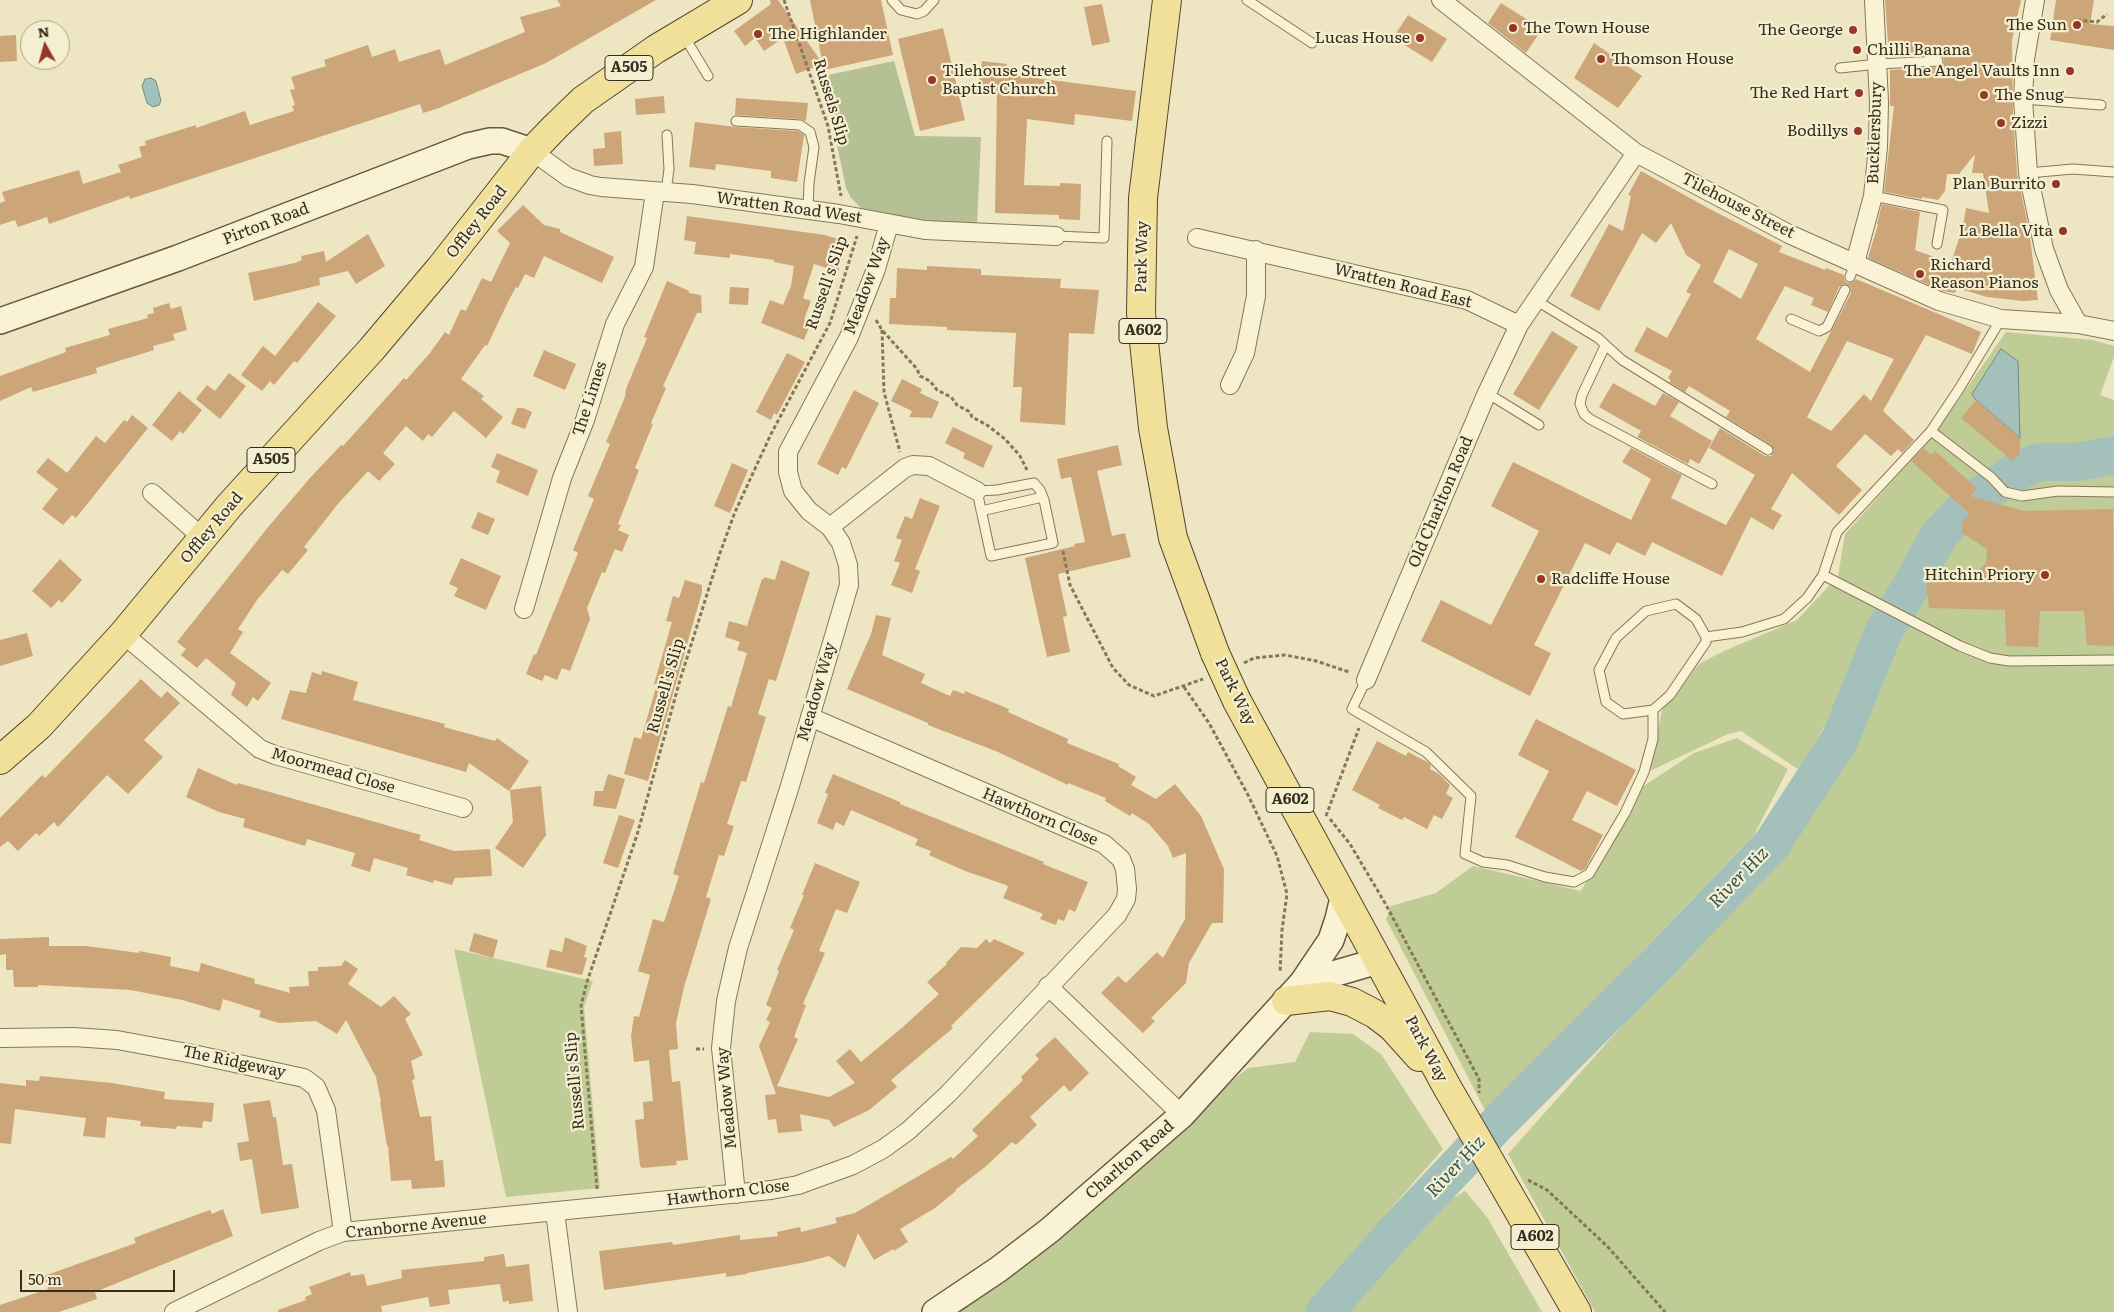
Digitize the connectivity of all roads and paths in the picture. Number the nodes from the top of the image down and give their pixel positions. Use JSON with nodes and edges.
{"nodes":[{"id":1,"x":738,"y":0,"type":"edge"},
{"id":2,"x":784,"y":0,"type":"edge"},
{"id":3,"x":892,"y":0,"type":"edge"},
{"id":4,"x":934,"y":0,"type":"edge"},
{"id":5,"x":1167,"y":0,"type":"edge"},
{"id":6,"x":1247,"y":0,"type":"edge"},
{"id":7,"x":1442,"y":0,"type":"edge"},
{"id":8,"x":1874,"y":0,"type":"edge"},
{"id":9,"x":2035,"y":0,"type":"edge"},
{"id":10,"x":2107,"y":14,"type":"dead end"},
{"id":11,"x":2078,"y":20,"type":"dead end"},
{"id":12,"x":682,"y":33,"type":"junction"},
{"id":13,"x":1312,"y":42,"type":"dead end"},
{"id":14,"x":1938,"y":61,"type":"dead end"},
{"id":15,"x":1878,"y":64,"type":"junction"},
{"id":16,"x":1840,"y":68,"type":"dead end"},
{"id":17,"x":708,"y":76,"type":"dead end"},
{"id":18,"x":2023,"y":99,"type":"junction"},
{"id":19,"x":2101,"y":105,"type":"dead end"},
{"id":20,"x":736,"y":121,"type":"dead end"},
{"id":21,"x":667,"y":135,"type":"dead end"},
{"id":22,"x":1107,"y":141,"type":"dead end"},
{"id":23,"x":532,"y":151,"type":"junction"},
{"id":24,"x":1636,"y":153,"type":"junction"},
{"id":25,"x":2114,"y":172,"type":"edge"},
{"id":26,"x":2028,"y":173,"type":"junction"},
{"id":27,"x":660,"y":192,"type":"junction"},
{"id":28,"x":1872,"y":196,"type":"junction"},
{"id":29,"x":808,"y":210,"type":"junction"},
{"id":30,"x":839,"y":214,"type":"junction"},
{"id":31,"x":862,"y":219,"type":"junction"},
{"id":32,"x":889,"y":224,"type":"junction"},
{"id":33,"x":1056,"y":236,"type":"joint"},
{"id":34,"x":1197,"y":238,"type":"dead end"},
{"id":35,"x":1937,"y":244,"type":"dead end"},
{"id":36,"x":1256,"y":250,"type":"junction"},
{"id":37,"x":1853,"y":270,"type":"junction"},
{"id":38,"x":1845,"y":290,"type":"dead end"},
{"id":39,"x":864,"y":300,"type":"junction"},
{"id":40,"x":1536,"y":301,"type":"junction"},
{"id":41,"x":1791,"y":319,"type":"dead end"},
{"id":42,"x":2001,"y":319,"type":"junction"},
{"id":43,"x":0,"y":321,"type":"edge"},
{"id":44,"x":2078,"y":324,"type":"junction"},
{"id":45,"x":1519,"y":325,"type":"junction"},
{"id":46,"x":882,"y":330,"type":"junction"},
{"id":47,"x":2114,"y":331,"type":"edge"},
{"id":48,"x":1605,"y":346,"type":"junction"},
{"id":49,"x":1230,"y":385,"type":"dead end"},
{"id":50,"x":1487,"y":393,"type":"junction"},
{"id":51,"x":1539,"y":425,"type":"dead end"},
{"id":52,"x":1931,"y":430,"type":"junction"},
{"id":53,"x":1768,"y":450,"type":"dead end"},
{"id":54,"x":905,"y":468,"type":"junction"},
{"id":55,"x":1034,"y":484,"type":"junction"},
{"id":56,"x":1712,"y":484,"type":"dead end"},
{"id":57,"x":977,"y":491,"type":"junction"},
{"id":58,"x":2114,"y":492,"type":"edge"},
{"id":59,"x":152,"y":493,"type":"dead end"},
{"id":60,"x":1043,"y":497,"type":"junction"},
{"id":61,"x":981,"y":511,"type":"junction"},
{"id":62,"x":830,"y":527,"type":"junction"},
{"id":63,"x":203,"y":538,"type":"junction"},
{"id":64,"x":1053,"y":542,"type":"junction"},
{"id":65,"x":1823,"y":575,"type":"junction"},
{"id":66,"x":524,"y":609,"type":"dead end"},
{"id":67,"x":124,"y":634,"type":"junction"},
{"id":68,"x":1706,"y":637,"type":"junction"},
{"id":69,"x":2114,"y":660,"type":"edge"},
{"id":70,"x":1221,"y":665,"type":"junction"},
{"id":71,"x":1366,"y":680,"type":"junction"},
{"id":72,"x":1184,"y":687,"type":"junction"},
{"id":73,"x":1653,"y":710,"type":"junction"},
{"id":74,"x":1364,"y":716,"type":"junction"},
{"id":75,"x":810,"y":717,"type":"junction"},
{"id":76,"x":0,"y":760,"type":"edge"},
{"id":77,"x":463,"y":808,"type":"dead end"},
{"id":78,"x":1343,"y":898,"type":"junction"},
{"id":79,"x":1378,"y":961,"type":"junction"},
{"id":80,"x":1048,"y":986,"type":"junction"},
{"id":81,"x":1289,"y":997,"type":"junction"},
{"id":82,"x":0,"y":1038,"type":"edge"},
{"id":83,"x":1462,"y":1098,"type":"junction"},
{"id":84,"x":1182,"y":1115,"type":"junction"},
{"id":85,"x":1523,"y":1177,"type":"dead end"},
{"id":86,"x":596,"y":1181,"type":"dead end"},
{"id":87,"x":736,"y":1194,"type":"junction"},
{"id":88,"x":555,"y":1212,"type":"junction"},
{"id":89,"x":343,"y":1232,"type":"junction"},
{"id":90,"x":174,"y":1312,"type":"edge"},
{"id":91,"x":568,"y":1312,"type":"edge"},
{"id":92,"x":935,"y":1312,"type":"edge"},
{"id":93,"x":1577,"y":1312,"type":"edge"},
{"id":94,"x":1665,"y":1312,"type":"edge"}],
"edges":[{"from":1,"to":12,"type":"main road","number":"A505"},
{"from":2,"to":30,"type":"path","name":"Russels Slip"},
{"from":3,"to":4,"type":"lane"},
{"from":5,"to":70,"type":"main road","name":"Park Way","number":"A602"},
{"from":6,"to":13,"type":"lane"},
{"from":7,"to":24,"type":"street","name":"Tilehouse Street"},
{"from":8,"to":15,"type":"street","name":"Bucklersbury"},
{"from":9,"to":18,"type":"street"},
{"from":10,"to":11,"type":"path"},
{"from":12,"to":17,"type":"lane"},
{"from":12,"to":23,"type":"main road","number":"A505"},
{"from":14,"to":15,"type":"lane"},
{"from":15,"to":16,"type":"lane"},
{"from":15,"to":28,"type":"street","name":"Bucklersbury"},
{"from":18,"to":19,"type":"lane"},
{"from":18,"to":26,"type":"street"},
{"from":20,"to":29,"type":"lane"},
{"from":21,"to":27,"type":"lane"},
{"from":22,"to":33,"type":"lane"},
{"from":23,"to":27,"type":"street","name":"Wratten Road West"},
{"from":23,"to":43,"type":"street","name":"Pirton Road"},
{"from":23,"to":63,"type":"main road","name":"Offley Road","number":"A505"},
{"from":24,"to":37,"type":"street","name":"Tilehouse Street"},
{"from":24,"to":40,"type":"street"},
{"from":25,"to":26,"type":"lane"},
{"from":26,"to":44,"type":"street"},
{"from":27,"to":29,"type":"street","name":"Wratten Road West"},
{"from":27,"to":66,"type":"street","name":"The Limes"},
{"from":28,"to":35,"type":"lane"},
{"from":28,"to":37,"type":"street","name":"Bucklersbury"},
{"from":29,"to":30,"type":"street","name":"Wratten Road West"},
{"from":30,"to":31,"type":"street","name":"Wratten Road West"},
{"from":31,"to":32,"type":"street","name":"Wratten Road West"},
{"from":31,"to":86,"type":"path","name":"Russell's Slip"},
{"from":32,"to":33,"type":"street","name":"Wratten Road West"},
{"from":32,"to":39,"type":"street","name":"Meadow Way"},
{"from":34,"to":36,"type":"street","name":"Wratten Road East"},
{"from":36,"to":45,"type":"street","name":"Wratten Road East"},
{"from":36,"to":49,"type":"street"},
{"from":37,"to":42,"type":"street","name":"Tilehouse Street"},
{"from":38,"to":41,"type":"lane"},
{"from":39,"to":46,"type":"path"},
{"from":39,"to":62,"type":"street","name":"Meadow Way"},
{"from":40,"to":45,"type":"street"},
{"from":40,"to":48,"type":"lane"},
{"from":42,"to":44,"type":"street","name":"Tilehouse Street"},
{"from":42,"to":52,"type":"lane"},
{"from":44,"to":47,"type":"street","name":"Tilehouse Street"},
{"from":45,"to":50,"type":"street","name":"Old Charlton Road"},
{"from":46,"to":54,"type":"path"},
{"from":46,"to":55,"type":"path"},
{"from":48,"to":53,"type":"lane"},
{"from":48,"to":56,"type":"lane"},
{"from":50,"to":51,"type":"lane"},
{"from":50,"to":71,"type":"street","name":"Old Charlton Road"},
{"from":52,"to":58,"type":"lane"},
{"from":52,"to":65,"type":"lane"},
{"from":54,"to":57,"type":"street"},
{"from":54,"to":62,"type":"street"},
{"from":55,"to":57,"type":"lane"},
{"from":55,"to":60,"type":"lane"},
{"from":57,"to":61,"type":"lane"},
{"from":59,"to":63,"type":"street"},
{"from":60,"to":61,"type":"lane"},
{"from":60,"to":64,"type":"lane"},
{"from":61,"to":64,"type":"lane"},
{"from":62,"to":75,"type":"street","name":"Meadow Way"},
{"from":63,"to":67,"type":"main road","name":"Offley Road","number":"A505"},
{"from":64,"to":72,"type":"path"},
{"from":65,"to":68,"type":"lane"},
{"from":65,"to":69,"type":"lane"},
{"from":67,"to":76,"type":"main road","name":"Offley Road","number":"A505"},
{"from":67,"to":77,"type":"street","name":"Moormead Close"},
{"from":68,"to":73,"type":"lane"},
{"from":68,"to":73,"type":"lane"},
{"from":70,"to":71,"type":"path"},
{"from":70,"to":72,"type":"path"},
{"from":70,"to":78,"type":"main road","name":"Park Way","number":"A602","bridge":true},
{"from":71,"to":74,"type":"lane"},
{"from":72,"to":81,"type":"path"},
{"from":73,"to":74,"type":"lane"},
{"from":74,"to":83,"type":"path"},
{"from":75,"to":80,"type":"street","name":"Hawthorn Close"},
{"from":75,"to":87,"type":"street","name":"Meadow Way"},
{"from":78,"to":79,"type":"main road","name":"Park Way","number":"A602"},
{"from":78,"to":81,"type":"street","name":"Charlton Road"},
{"from":79,"to":81,"type":"street"},
{"from":79,"to":83,"type":"main road","name":"Park Way","number":"A602"},
{"from":80,"to":84,"type":"street"},
{"from":80,"to":87,"type":"street","name":"Hawthorn Close"},
{"from":81,"to":83,"type":"main road"},
{"from":81,"to":84,"type":"street","name":"Charlton Road"},
{"from":82,"to":89,"type":"street","name":"The Ridgeway"},
{"from":83,"to":93,"type":"main road","name":"Park Way","number":"A602"},
{"from":84,"to":92,"type":"street","name":"Charlton Road"},
{"from":85,"to":94,"type":"path"},
{"from":87,"to":88,"type":"street","name":"Hawthorn Close"},
{"from":88,"to":89,"type":"street","name":"Cranborne Avenue"},
{"from":88,"to":91,"type":"street"},
{"from":89,"to":90,"type":"street","name":"Cranborne Avenue"}]}
